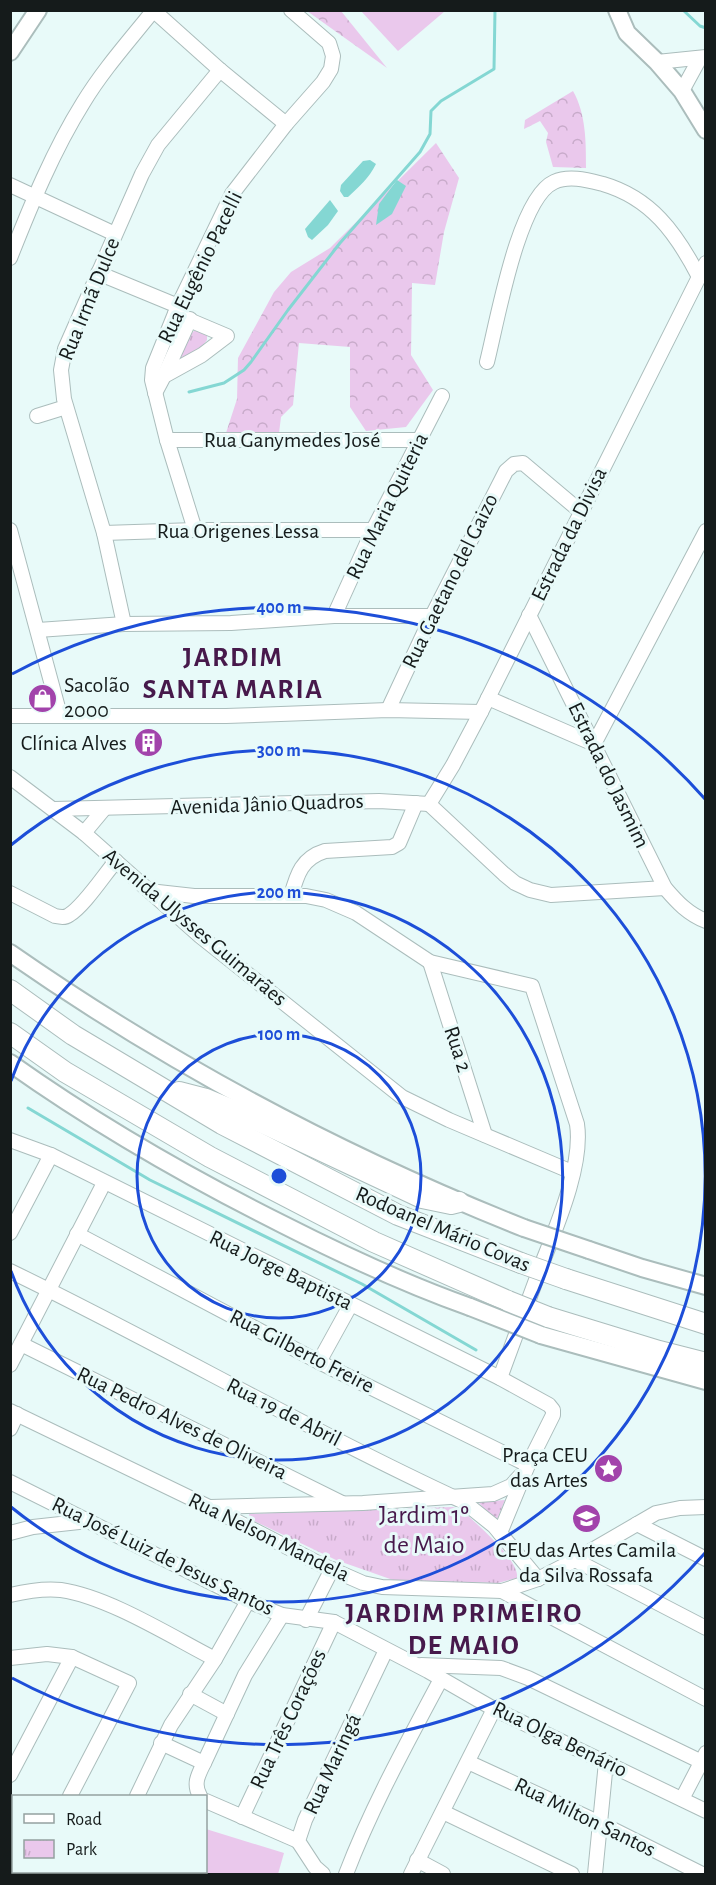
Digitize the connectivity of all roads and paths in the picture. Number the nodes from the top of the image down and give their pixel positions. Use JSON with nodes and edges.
{"nodes":[{"id":1,"x":38,"y":10,"type":"edge"},
{"id":2,"x":291,"y":10,"type":"edge"},
{"id":3,"x":617,"y":10,"type":"edge"},
{"id":4,"x":153,"y":11,"type":"edge"},
{"id":5,"x":10,"y":52,"type":"edge"},
{"id":6,"x":703,"y":57,"type":"edge"},
{"id":7,"x":657,"y":62,"type":"junction"},
{"id":8,"x":220,"y":70,"type":"junction"},
{"id":9,"x":682,"y":91,"type":"junction"},
{"id":10,"x":286,"y":124,"type":"junction"},
{"id":11,"x":705,"y":130,"type":"edge"},
{"id":12,"x":10,"y":185,"type":"edge"},
{"id":13,"x":35,"y":197,"type":"junction"},
{"id":14,"x":116,"y":234,"type":"junction"},
{"id":15,"x":10,"y":258,"type":"edge"},
{"id":16,"x":702,"y":269,"type":"edge"},
{"id":17,"x":98,"y":273,"type":"junction"},
{"id":18,"x":177,"y":310,"type":"junction"},
{"id":19,"x":190,"y":320,"type":"junction"},
{"id":20,"x":487,"y":362,"type":"dead end"},
{"id":21,"x":164,"y":376,"type":"junction"},
{"id":22,"x":155,"y":393,"type":"junction"},
{"id":23,"x":441,"y":396,"type":"dead end"},
{"id":24,"x":66,"y":407,"type":"junction"},
{"id":25,"x":36,"y":416,"type":"dead end"},
{"id":26,"x":167,"y":440,"type":"junction"},
{"id":27,"x":417,"y":440,"type":"junction"},
{"id":28,"x":580,"y":511,"type":"junction"},
{"id":29,"x":195,"y":530,"type":"junction"},
{"id":30,"x":373,"y":530,"type":"junction"},
{"id":31,"x":10,"y":531,"type":"edge"},
{"id":32,"x":705,"y":531,"type":"edge"},
{"id":33,"x":104,"y":533,"type":"junction"},
{"id":34,"x":529,"y":615,"type":"junction"},
{"id":35,"x":334,"y":616,"type":"junction"},
{"id":36,"x":432,"y":616,"type":"junction"},
{"id":37,"x":124,"y":624,"type":"junction"},
{"id":38,"x":39,"y":630,"type":"junction"},
{"id":39,"x":488,"y":698,"type":"junction"},
{"id":40,"x":388,"y":710,"type":"junction"},
{"id":41,"x":482,"y":712,"type":"junction"},
{"id":42,"x":60,"y":715,"type":"junction"},
{"id":43,"x":10,"y":716,"type":"edge"},
{"id":44,"x":594,"y":744,"type":"junction"},
{"id":45,"x":10,"y":777,"type":"edge"},
{"id":46,"x":422,"y":803,"type":"junction"},
{"id":47,"x":54,"y":809,"type":"junction"},
{"id":48,"x":104,"y":809,"type":"junction"},
{"id":49,"x":84,"y":833,"type":"junction"},
{"id":50,"x":116,"y":861,"type":"junction"},
{"id":51,"x":665,"y":888,"type":"junction"},
{"id":52,"x":150,"y":891,"type":"junction"},
{"id":53,"x":10,"y":893,"type":"edge"},
{"id":54,"x":194,"y":896,"type":"junction"},
{"id":55,"x":291,"y":896,"type":"junction"},
{"id":56,"x":175,"y":913,"type":"junction"},
{"id":57,"x":705,"y":921,"type":"edge"},
{"id":58,"x":10,"y":953,"type":"edge"},
{"id":59,"x":430,"y":962,"type":"junction"},
{"id":60,"x":10,"y":990,"type":"edge"},
{"id":61,"x":10,"y":1033,"type":"edge"},
{"id":62,"x":10,"y":1063,"type":"edge"},
{"id":63,"x":155,"y":1085,"type":"junction"},
{"id":64,"x":485,"y":1135,"type":"junction"},
{"id":65,"x":10,"y":1140,"type":"edge"},
{"id":66,"x":51,"y":1155,"type":"junction"},
{"id":67,"x":572,"y":1172,"type":"junction"},
{"id":68,"x":104,"y":1183,"type":"junction"},
{"id":69,"x":459,"y":1202,"type":"junction"},
{"id":70,"x":10,"y":1233,"type":"edge"},
{"id":71,"x":77,"y":1234,"type":"junction"},
{"id":72,"x":10,"y":1271,"type":"edge"},
{"id":73,"x":705,"y":1286,"type":"edge"},
{"id":74,"x":48,"y":1289,"type":"junction"},
{"id":75,"x":351,"y":1304,"type":"junction"},
{"id":76,"x":705,"y":1324,"type":"edge"},
{"id":77,"x":545,"y":1326,"type":"junction"},
{"id":78,"x":21,"y":1344,"type":"junction"},
{"id":79,"x":319,"y":1362,"type":"junction"},
{"id":80,"x":705,"y":1363,"type":"edge"},
{"id":81,"x":10,"y":1365,"type":"edge"},
{"id":82,"x":500,"y":1378,"type":"junction"},
{"id":83,"x":705,"y":1381,"type":"edge"},
{"id":84,"x":14,"y":1413,"type":"edge"},
{"id":85,"x":10,"y":1429,"type":"edge"},
{"id":86,"x":526,"y":1468,"type":"junction"},
{"id":87,"x":10,"y":1482,"type":"edge"},
{"id":88,"x":452,"y":1496,"type":"junction"},
{"id":89,"x":342,"y":1503,"type":"junction"},
{"id":90,"x":209,"y":1507,"type":"junction"},
{"id":91,"x":705,"y":1507,"type":"edge"},
{"id":92,"x":89,"y":1520,"type":"junction"},
{"id":93,"x":637,"y":1524,"type":"junction"},
{"id":94,"x":10,"y":1533,"type":"edge"},
{"id":95,"x":500,"y":1533,"type":"junction"},
{"id":96,"x":705,"y":1559,"type":"edge"},
{"id":97,"x":575,"y":1560,"type":"junction"},
{"id":98,"x":332,"y":1569,"type":"junction"},
{"id":99,"x":538,"y":1579,"type":"junction"},
{"id":100,"x":502,"y":1591,"type":"junction"},
{"id":101,"x":10,"y":1595,"type":"edge"},
{"id":102,"x":248,"y":1601,"type":"junction"},
{"id":103,"x":282,"y":1615,"type":"junction"},
{"id":104,"x":306,"y":1620,"type":"junction"},
{"id":105,"x":334,"y":1622,"type":"junction"},
{"id":106,"x":705,"y":1628,"type":"edge"},
{"id":107,"x":386,"y":1650,"type":"junction"},
{"id":108,"x":10,"y":1658,"type":"edge"},
{"id":109,"x":72,"y":1658,"type":"junction"},
{"id":110,"x":215,"y":1659,"type":"junction"},
{"id":111,"x":416,"y":1665,"type":"junction"},
{"id":112,"x":441,"y":1679,"type":"junction"},
{"id":113,"x":190,"y":1694,"type":"junction"},
{"id":114,"x":705,"y":1699,"type":"edge"},
{"id":115,"x":494,"y":1709,"type":"junction"},
{"id":116,"x":227,"y":1714,"type":"junction"},
{"id":117,"x":161,"y":1743,"type":"junction"},
{"id":118,"x":704,"y":1760,"type":"edge"},
{"id":119,"x":606,"y":1761,"type":"junction"},
{"id":120,"x":468,"y":1762,"type":"junction"},
{"id":121,"x":204,"y":1763,"type":"junction"},
{"id":122,"x":10,"y":1775,"type":"edge"},
{"id":123,"x":71,"y":1795,"type":"edge"},
{"id":124,"x":138,"y":1795,"type":"edge"},
{"id":125,"x":199,"y":1795,"type":"edge"},
{"id":126,"x":682,"y":1799,"type":"junction"},
{"id":127,"x":207,"y":1801,"type":"edge"},
{"id":128,"x":705,"y":1811,"type":"edge"},
{"id":129,"x":443,"y":1812,"type":"junction"},
{"id":130,"x":242,"y":1817,"type":"junction"},
{"id":131,"x":600,"y":1823,"type":"junction"},
{"id":132,"x":298,"y":1841,"type":"junction"},
{"id":133,"x":417,"y":1860,"type":"junction"},
{"id":134,"x":323,"y":1875,"type":"edge"},
{"id":135,"x":346,"y":1875,"type":"edge"},
{"id":136,"x":411,"y":1875,"type":"edge"},
{"id":137,"x":443,"y":1875,"type":"edge"},
{"id":138,"x":572,"y":1875,"type":"edge"},
{"id":139,"x":595,"y":1875,"type":"edge"},
{"id":140,"x":702,"y":1875,"type":"edge"}],
"edges":[{"from":1,"to":5,"type":"main road"},
{"from":2,"to":10,"type":"street","name":"Rua Eugênio Pacelli"},
{"from":3,"to":7,"type":"main road"},
{"from":4,"to":8,"type":"street"},
{"from":4,"to":13,"type":"street"},
{"from":6,"to":7,"type":"street"},
{"from":6,"to":9,"type":"street"},
{"from":7,"to":9,"type":"main road"},
{"from":8,"to":10,"type":"street"},
{"from":8,"to":14,"type":"street","name":"Rua Irmã Dulce"},
{"from":9,"to":11,"type":"main road"},
{"from":10,"to":18,"type":"street","name":"Rua Eugênio Pacelli"},
{"from":12,"to":13,"type":"street"},
{"from":13,"to":14,"type":"street"},
{"from":13,"to":15,"type":"street"},
{"from":14,"to":17,"type":"street","name":"Rua Irmã Dulce"},
{"from":16,"to":20,"type":"street"},
{"from":16,"to":28,"type":"street","name":"Estrada da Divisa"},
{"from":17,"to":18,"type":"street"},
{"from":17,"to":24,"type":"street","name":"Rua Irmã Dulce"},
{"from":18,"to":19,"type":"street"},
{"from":18,"to":22,"type":"street","name":"Rua Eugênio Pacelli"},
{"from":19,"to":21,"type":"street"},
{"from":19,"to":21,"type":"street"},
{"from":21,"to":22,"type":"street"},
{"from":22,"to":26,"type":"street","name":"Rua Eugênio Pacelli"},
{"from":23,"to":27,"type":"street","name":"Rua Maria Quiteria"},
{"from":24,"to":25,"type":"street"},
{"from":24,"to":33,"type":"street","name":"Rua Irmã Dulce"},
{"from":26,"to":27,"type":"street","name":"Rua Ganymedes José"},
{"from":26,"to":29,"type":"street","name":"Rua Eugênio Pacelli"},
{"from":27,"to":30,"type":"street","name":"Rua Maria Quiteria"},
{"from":28,"to":34,"type":"street","name":"Estrada da Divisa"},
{"from":28,"to":36,"type":"street","name":"Rua Gaetano del Gaizo"},
{"from":29,"to":30,"type":"street","name":"Rua Origenes Lessa"},
{"from":29,"to":33,"type":"street","name":"Rua Origenes Lessa"},
{"from":30,"to":35,"type":"street","name":"Rua Maria Quiteria"},
{"from":31,"to":38,"type":"street"},
{"from":32,"to":44,"type":"street"},
{"from":33,"to":37,"type":"street","name":"Rua Irmã Dulce"},
{"from":34,"to":39,"type":"street","name":"Estrada da Divisa"},
{"from":34,"to":44,"type":"street","name":"Estrada do Jasmim"},
{"from":35,"to":36,"type":"street"},
{"from":35,"to":37,"type":"street"},
{"from":36,"to":40,"type":"street","name":"Rua Gaetano del Gaizo"},
{"from":37,"to":38,"type":"street"},
{"from":38,"to":42,"type":"street"},
{"from":39,"to":41,"type":"street","name":"Estrada da Divisa"},
{"from":39,"to":44,"type":"street"},
{"from":40,"to":41,"type":"street"},
{"from":40,"to":42,"type":"street"},
{"from":41,"to":46,"type":"street","name":"Estrada da Divisa"},
{"from":42,"to":43,"type":"street"},
{"from":44,"to":51,"type":"street","name":"Estrada do Jasmim"},
{"from":45,"to":47,"type":"street","name":"Avenida Ulysses Guimarães"},
{"from":46,"to":48,"type":"street","name":"Avenida Jânio Quadros"},
{"from":46,"to":51,"type":"street"},
{"from":46,"to":55,"type":"street","name":"Estrada da Divisa"},
{"from":47,"to":48,"type":"street","name":"Avenida Jânio Quadros"},
{"from":47,"to":49,"type":"street","name":"Avenida Ulysses Guimarães"},
{"from":48,"to":49,"type":"street"},
{"from":49,"to":50,"type":"street","name":"Avenida Ulysses Guimarães"},
{"from":50,"to":52,"type":"street","name":"Avenida Ulysses Guimarães"},
{"from":50,"to":53,"type":"street"},
{"from":51,"to":57,"type":"street","name":"Estrada do Jasmim"},
{"from":52,"to":54,"type":"street"},
{"from":52,"to":56,"type":"street","name":"Avenida Ulysses Guimarães"},
{"from":54,"to":55,"type":"street"},
{"from":54,"to":56,"type":"street"},
{"from":55,"to":59,"type":"street"},
{"from":56,"to":64,"type":"street","name":"Avenida Ulysses Guimarães"},
{"from":58,"to":69,"type":"main road"},
{"from":59,"to":64,"type":"street","name":"Rua 2"},
{"from":59,"to":67,"type":"street"},
{"from":60,"to":63,"type":"highway","name":"Rodoanel Mário Covas"},
{"from":61,"to":77,"type":"highway","name":"Rodoanel Mário Covas","bridge":true},
{"from":62,"to":77,"type":"main road","bridge":true},
{"from":63,"to":69,"type":"highway"},
{"from":63,"to":76,"type":"highway","name":"Rodoanel Mário Covas","bridge":true},
{"from":64,"to":67,"type":"street","name":"Avenida Ulysses Guimarães"},
{"from":65,"to":66,"type":"street","name":"Rua Jorge Baptista"},
{"from":66,"to":68,"type":"street","name":"Rua Jorge Baptista"},
{"from":66,"to":70,"type":"street"},
{"from":67,"to":82,"type":"street"},
{"from":68,"to":71,"type":"street"},
{"from":68,"to":75,"type":"street","name":"Rua Jorge Baptista"},
{"from":69,"to":73,"type":"main road","bridge":true},
{"from":71,"to":74,"type":"street"},
{"from":71,"to":79,"type":"street","name":"Rua Gilberto Freire"},
{"from":72,"to":74,"type":"street","name":"Rua 19 de Abril"},
{"from":74,"to":78,"type":"street"},
{"from":74,"to":88,"type":"street","name":"Rua 19 de Abril"},
{"from":75,"to":79,"type":"street"},
{"from":75,"to":82,"type":"street","name":"Rua Jorge Baptista"},
{"from":77,"to":80,"type":"highway","name":"Rodoanel Mário Covas"},
{"from":77,"to":83,"type":"main road"},
{"from":78,"to":81,"type":"street"},
{"from":78,"to":89,"type":"street","name":"Rua Pedro Alves de Oliveira"},
{"from":79,"to":86,"type":"street","name":"Rua Gilberto Freire"},
{"from":82,"to":86,"type":"street","name":"Rua Jorge Baptista"},
{"from":84,"to":85,"type":"street"},
{"from":84,"to":90,"type":"street","name":"Rua Nelson Mandela"},
{"from":86,"to":88,"type":"street"},
{"from":86,"to":95,"type":"street"},
{"from":87,"to":92,"type":"street","name":"Rua José Luiz de Jesus Santos"},
{"from":88,"to":89,"type":"street"},
{"from":88,"to":95,"type":"street","name":"Rua 19 de Abril"},
{"from":89,"to":90,"type":"street"},
{"from":90,"to":98,"type":"street","name":"Rua Nelson Mandela"},
{"from":91,"to":93,"type":"street","name":"Rua Nelson Mandela"},
{"from":92,"to":94,"type":"street"},
{"from":92,"to":102,"type":"street","name":"Rua José Luiz de Jesus Santos"},
{"from":93,"to":96,"type":"street"},
{"from":93,"to":97,"type":"street","name":"Rua Nelson Mandela"},
{"from":95,"to":99,"type":"street","name":"Rua 19 de Abril"},
{"from":97,"to":99,"type":"street","name":"Rua Nelson Mandela"},
{"from":97,"to":106,"type":"street"},
{"from":98,"to":100,"type":"street","name":"Rua Nelson Mandela"},
{"from":98,"to":104,"type":"street"},
{"from":99,"to":100,"type":"street","name":"Rua Nelson Mandela"},
{"from":100,"to":114,"type":"street"},
{"from":101,"to":110,"type":"street"},
{"from":102,"to":103,"type":"street","name":"Rua José Luiz de Jesus Santos"},
{"from":102,"to":110,"type":"street"},
{"from":103,"to":104,"type":"street","name":"Rua José Luiz de Jesus Santos"},
{"from":103,"to":116,"type":"street"},
{"from":104,"to":105,"type":"street","name":"Rua José Luiz de Jesus Santos"},
{"from":105,"to":107,"type":"street","name":"Rua José Luiz de Jesus Santos"},
{"from":105,"to":130,"type":"street","name":"Rua Três Corações"},
{"from":107,"to":111,"type":"street","name":"Rua José Luiz de Jesus Santos"},
{"from":107,"to":132,"type":"street","name":"Rua Maringá"},
{"from":108,"to":109,"type":"street"},
{"from":109,"to":122,"type":"street"},
{"from":109,"to":123,"type":"street"},
{"from":110,"to":113,"type":"street"},
{"from":111,"to":112,"type":"street","name":"Rua Olga Benário"},
{"from":111,"to":118,"type":"street"},
{"from":112,"to":115,"type":"street","name":"Rua Olga Benário"},
{"from":112,"to":135,"type":"street"},
{"from":113,"to":116,"type":"street"},
{"from":113,"to":117,"type":"street"},
{"from":115,"to":119,"type":"street","name":"Rua Olga Benário"},
{"from":115,"to":120,"type":"street"},
{"from":116,"to":121,"type":"street"},
{"from":117,"to":121,"type":"street"},
{"from":117,"to":124,"type":"street"},
{"from":118,"to":126,"type":"street"},
{"from":119,"to":126,"type":"street","name":"Rua Olga Benário"},
{"from":119,"to":131,"type":"street"},
{"from":120,"to":129,"type":"street"},
{"from":120,"to":131,"type":"street","name":"Rua Milton Santos"},
{"from":121,"to":125,"type":"street"},
{"from":126,"to":128,"type":"street","name":"Rua Olga Benário"},
{"from":127,"to":130,"type":"street"},
{"from":129,"to":133,"type":"street"},
{"from":129,"to":138,"type":"street"},
{"from":130,"to":132,"type":"street"},
{"from":131,"to":139,"type":"street"},
{"from":131,"to":140,"type":"street","name":"Rua Milton Santos"},
{"from":132,"to":134,"type":"street","name":"Rua Maringá"},
{"from":133,"to":136,"type":"street"},
{"from":133,"to":137,"type":"street"}]}
